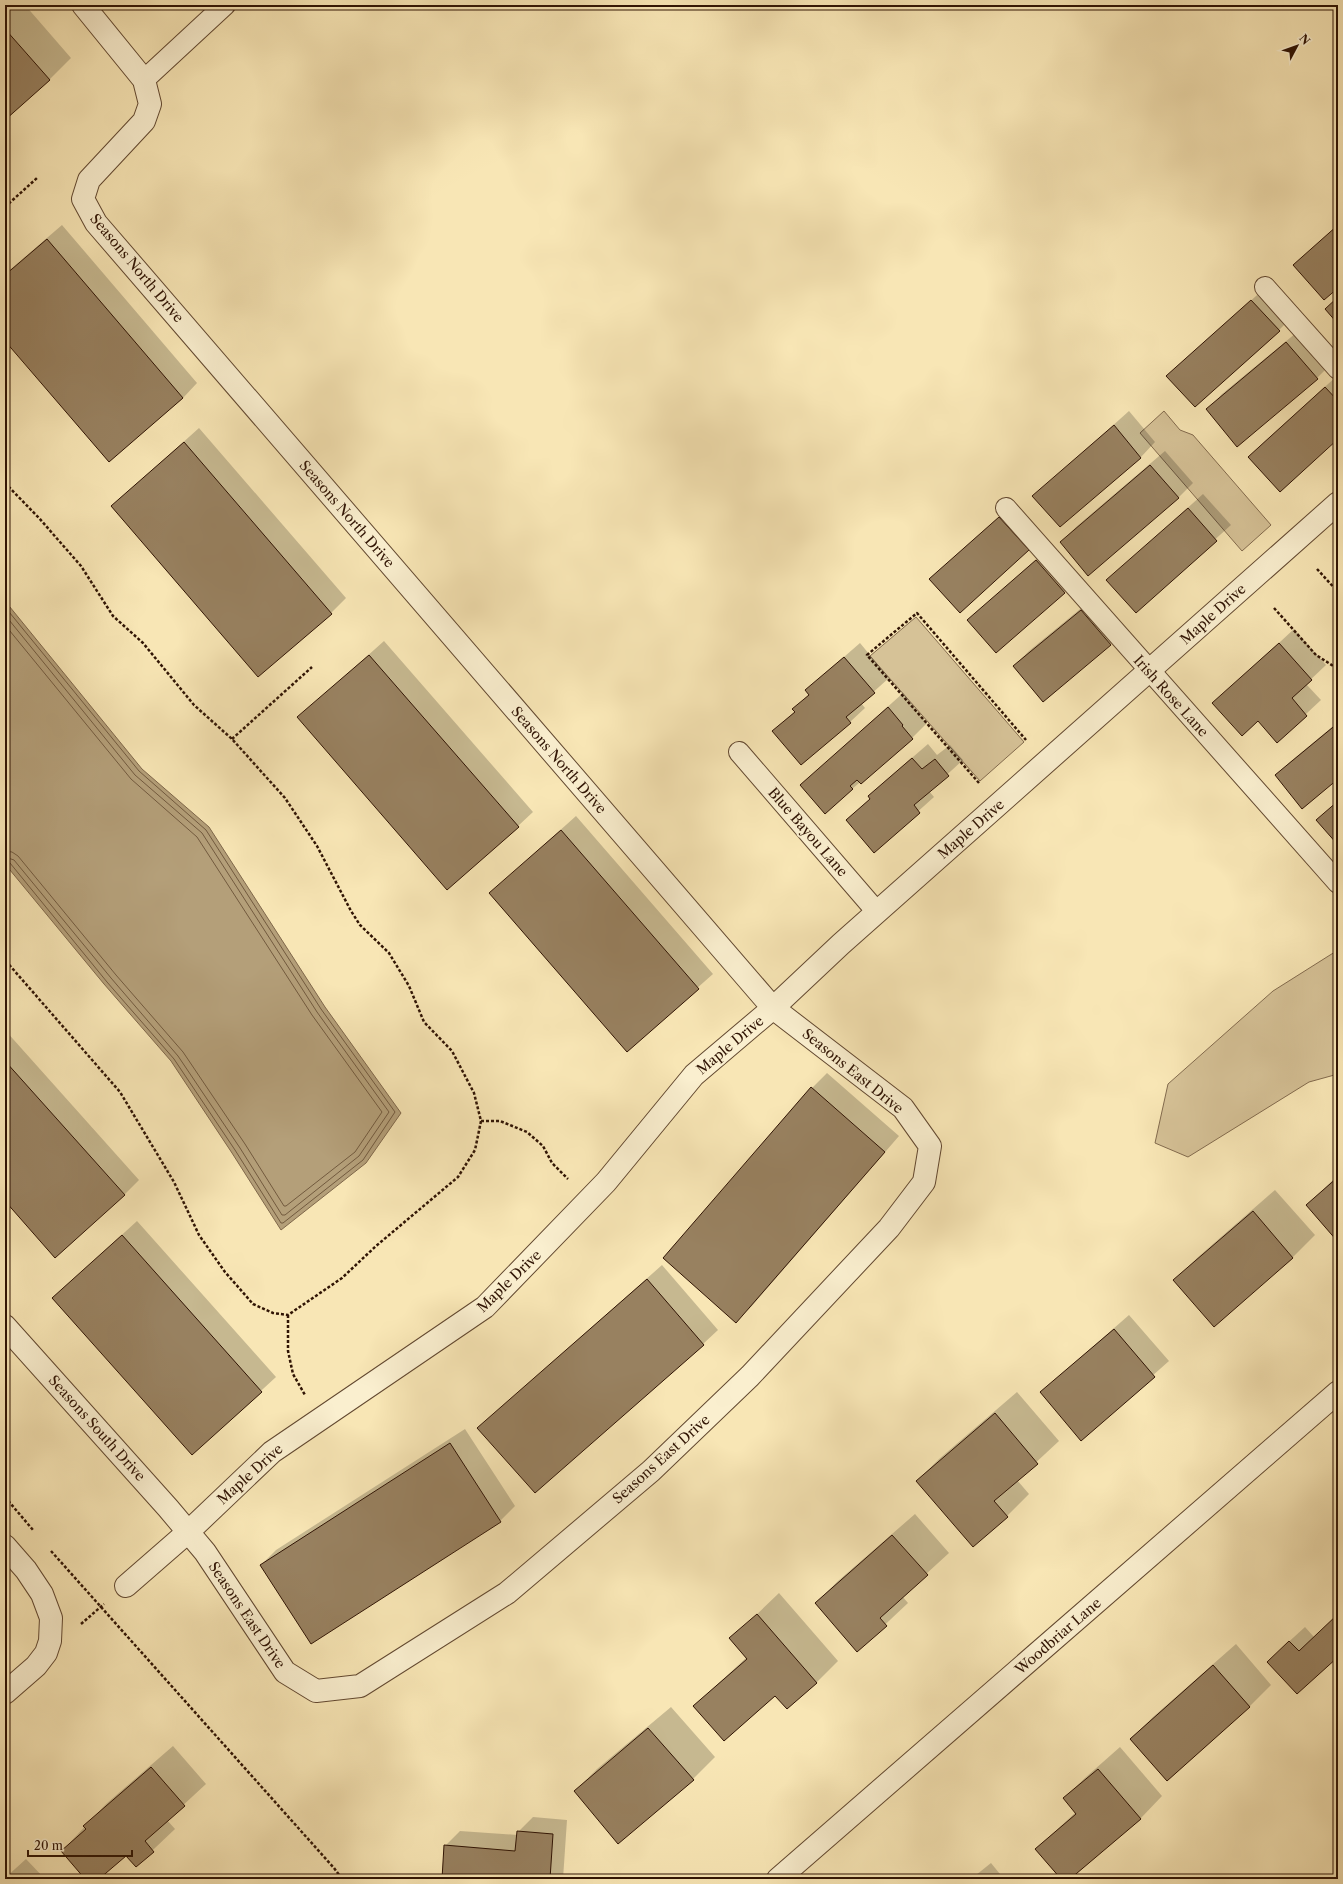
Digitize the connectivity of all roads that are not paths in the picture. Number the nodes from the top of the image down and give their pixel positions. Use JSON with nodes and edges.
{"nodes":[{"id":1,"x":83,"y":5,"type":"edge"},
{"id":2,"x":226,"y":5,"type":"edge"},
{"id":3,"x":144,"y":80,"type":"junction"},
{"id":4,"x":1265,"y":287,"type":"dead end"},
{"id":5,"x":1338,"y":369,"type":"edge"},
{"id":6,"x":1338,"y":503,"type":"edge"},
{"id":7,"x":1006,"y":508,"type":"dead end"},
{"id":8,"x":1149,"y":671,"type":"junction"},
{"id":9,"x":739,"y":752,"type":"dead end"},
{"id":10,"x":1338,"y":883,"type":"edge"},
{"id":11,"x":877,"y":912,"type":"junction"},
{"id":12,"x":773,"y":1008,"type":"junction"},
{"id":13,"x":5,"y":1326,"type":"edge"},
{"id":14,"x":1338,"y":1392,"type":"edge"},
{"id":15,"x":188,"y":1532,"type":"junction"},
{"id":16,"x":5,"y":1546,"type":"edge"},
{"id":17,"x":126,"y":1586,"type":"dead end"},
{"id":18,"x":5,"y":1693,"type":"edge"},
{"id":19,"x":778,"y":1879,"type":"edge"}],
"edges":[{"from":1,"to":3,"type":"street","name":"Seasons North Drive"},
{"from":2,"to":3,"type":"lane"},
{"from":3,"to":12,"type":"street","name":"Seasons North Drive"},
{"from":4,"to":5,"type":"lane"},
{"from":6,"to":8,"type":"street","name":"Maple Drive"},
{"from":7,"to":8,"type":"lane","name":"Irish Rose Lane"},
{"from":8,"to":10,"type":"lane","name":"Irish Rose Lane"},
{"from":8,"to":11,"type":"street","name":"Maple Drive"},
{"from":9,"to":11,"type":"lane","name":"Blue Bayou Lane"},
{"from":11,"to":12,"type":"street","name":"Maple Drive"},
{"from":12,"to":15,"type":"street","name":"Maple Drive"},
{"from":12,"to":15,"type":"street","name":"Seasons East Drive"},
{"from":13,"to":15,"type":"street","name":"Seasons South Drive"},
{"from":14,"to":19,"type":"street","name":"Woodbriar Lane"},
{"from":15,"to":17,"type":"street","name":"Maple Drive"},
{"from":16,"to":18,"type":"street"}]}
